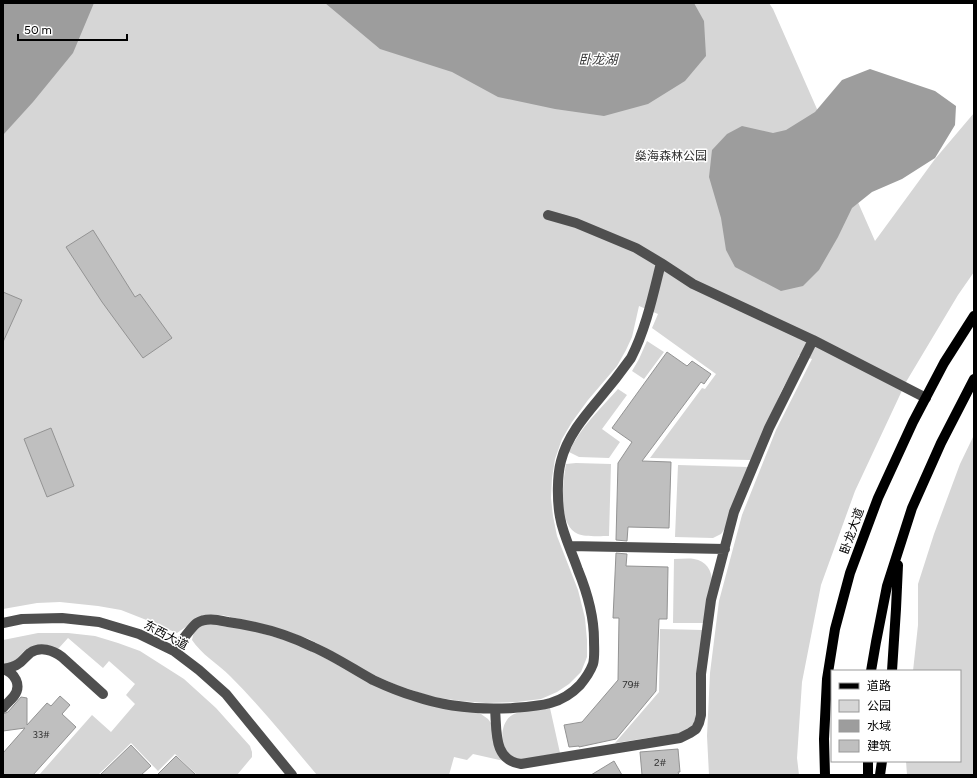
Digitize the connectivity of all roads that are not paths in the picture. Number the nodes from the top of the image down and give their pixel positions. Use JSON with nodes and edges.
{"nodes":[{"id":1,"x":548,"y":215,"type":"dead end"},
{"id":2,"x":662,"y":263,"type":"junction"},
{"id":3,"x":974,"y":316,"type":"edge"},
{"id":4,"x":813,"y":340,"type":"junction"},
{"id":5,"x":974,"y":379,"type":"edge"},
{"id":6,"x":926,"y":398,"type":"junction"},
{"id":7,"x":569,"y":546,"type":"junction"},
{"id":8,"x":725,"y":549,"type":"junction"},
{"id":9,"x":898,"y":552,"type":"junction"},
{"id":10,"x":3,"y":623,"type":"edge"},
{"id":11,"x":174,"y":651,"type":"junction"},
{"id":12,"x":3,"y":669,"type":"edge"},
{"id":13,"x":871,"y":670,"type":"edge"},
{"id":14,"x":892,"y":670,"type":"edge"},
{"id":15,"x":103,"y":694,"type":"dead end"},
{"id":16,"x":3,"y":708,"type":"edge"},
{"id":17,"x":495,"y":709,"type":"junction"},
{"id":18,"x":868,"y":762,"type":"edge"},
{"id":19,"x":882,"y":762,"type":"edge"},
{"id":20,"x":292,"y":775,"type":"edge"},
{"id":21,"x":825,"y":775,"type":"edge"},
{"id":22,"x":868,"y":775,"type":"edge"},
{"id":23,"x":880,"y":775,"type":"edge"}],
"edges":[{"from":1,"to":2,"type":"street"},
{"from":2,"to":4,"type":"street"},
{"from":2,"to":7,"type":"street"},
{"from":3,"to":6,"type":"main road","name":"卧龙大道"},
{"from":4,"to":6,"type":"street"},
{"from":4,"to":8,"type":"street"},
{"from":5,"to":9,"type":"main road"},
{"from":6,"to":21,"type":"main road","name":"卧龙大道"},
{"from":7,"to":8,"type":"street"},
{"from":7,"to":17,"type":"street"},
{"from":8,"to":17,"type":"street"},
{"from":9,"to":13,"type":"main road"},
{"from":9,"to":14,"type":"main road"},
{"from":10,"to":11,"type":"street","name":"东西大道"},
{"from":11,"to":17,"type":"street"},
{"from":11,"to":20,"type":"street","name":"东西大道"},
{"from":12,"to":15,"type":"street"},
{"from":12,"to":16,"type":"street"},
{"from":18,"to":22,"type":"main road"},
{"from":19,"to":23,"type":"main road"}]}
